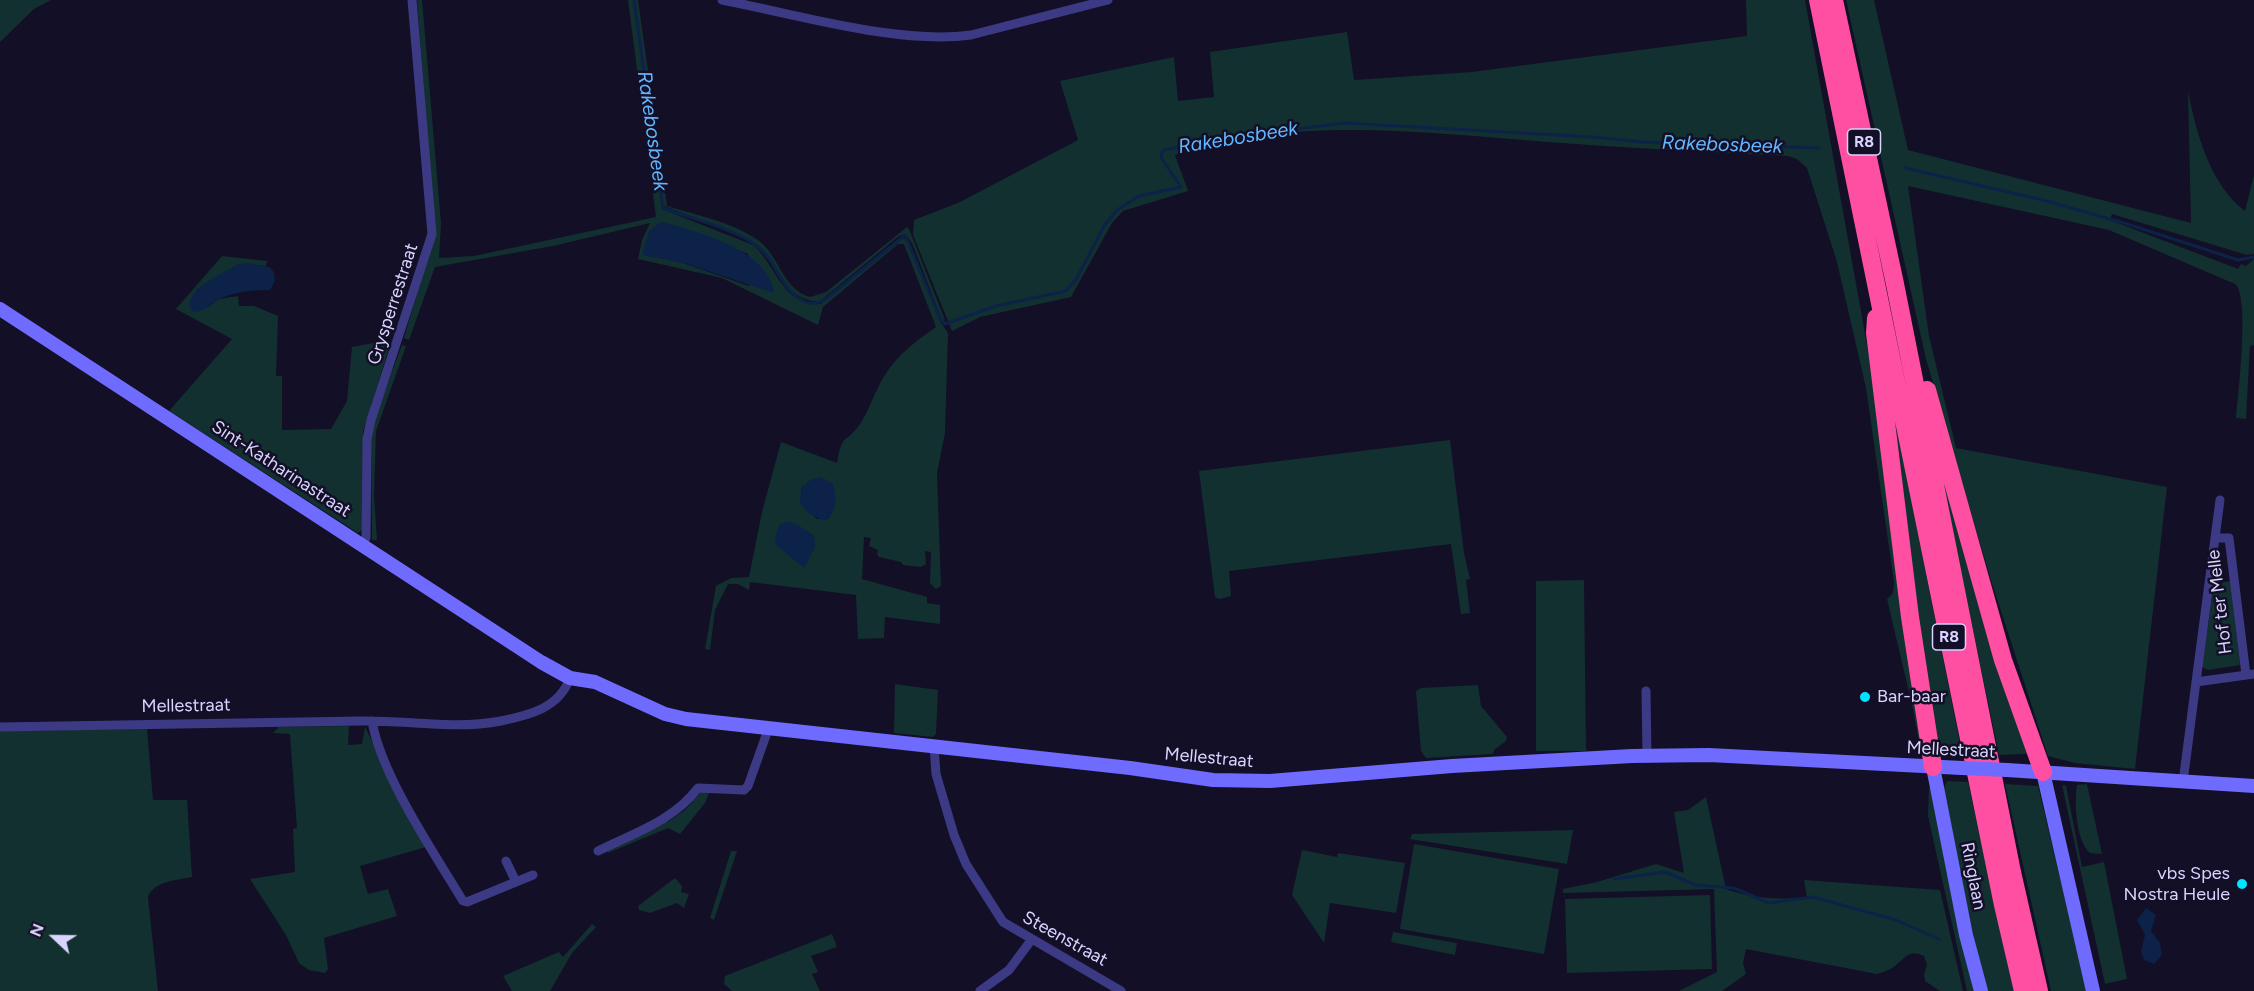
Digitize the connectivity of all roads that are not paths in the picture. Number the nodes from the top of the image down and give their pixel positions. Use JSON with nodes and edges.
{"nodes":[{"id":1,"x":412,"y":0,"type":"edge"},
{"id":2,"x":722,"y":0,"type":"edge"},
{"id":3,"x":1108,"y":0,"type":"edge"},
{"id":4,"x":1818,"y":0,"type":"edge"},
{"id":5,"x":1834,"y":0,"type":"edge"},
{"id":6,"x":1886,"y":284,"type":"junction"},
{"id":7,"x":0,"y":309,"type":"edge"},
{"id":8,"x":2220,"y":500,"type":"dead end"},
{"id":9,"x":2215,"y":538,"type":"junction"},
{"id":10,"x":363,"y":544,"type":"junction"},
{"id":11,"x":2250,"y":675,"type":"edge"},
{"id":12,"x":569,"y":682,"type":"junction"},
{"id":13,"x":2196,"y":682,"type":"junction"},
{"id":14,"x":1646,"y":691,"type":"dead end"},
{"id":15,"x":372,"y":721,"type":"junction"},
{"id":16,"x":0,"y":727,"type":"edge"},
{"id":17,"x":769,"y":727,"type":"junction"},
{"id":18,"x":934,"y":746,"type":"junction"},
{"id":19,"x":1647,"y":756,"type":"junction"},
{"id":20,"x":1933,"y":767,"type":"junction"},
{"id":21,"x":2043,"y":772,"type":"junction"},
{"id":22,"x":2183,"y":782,"type":"junction"},
{"id":23,"x":2254,"y":786,"type":"edge"},
{"id":24,"x":598,"y":851,"type":"dead end"},
{"id":25,"x":506,"y":861,"type":"dead end"},
{"id":26,"x":533,"y":875,"type":"dead end"},
{"id":27,"x":516,"y":882,"type":"junction"},
{"id":28,"x":1032,"y":939,"type":"junction"},
{"id":29,"x":981,"y":991,"type":"edge"},
{"id":30,"x":1121,"y":991,"type":"edge"},
{"id":31,"x":1981,"y":991,"type":"edge"},
{"id":32,"x":2023,"y":991,"type":"edge"},
{"id":33,"x":2039,"y":991,"type":"edge"},
{"id":34,"x":2093,"y":991,"type":"edge"}],
"edges":[{"from":1,"to":10,"type":"street","name":"Grysperrestraat"},
{"from":2,"to":3,"type":"street"},
{"from":4,"to":6,"type":"highway","number":"R8"},
{"from":5,"to":6,"type":"highway","number":"R8"},
{"from":6,"to":20,"type":"highway","number":"R8"},
{"from":6,"to":21,"type":"highway","number":"R8"},
{"from":6,"to":32,"type":"highway","number":"R8"},
{"from":6,"to":33,"type":"highway","number":"R8"},
{"from":7,"to":10,"type":"street","name":"Sint-Katharinastraat"},
{"from":8,"to":9,"type":"street","name":"Hof ter Melle"},
{"from":9,"to":11,"type":"street","name":"Hof ter Melle"},
{"from":9,"to":13,"type":"street","name":"Hof ter Melle"},
{"from":10,"to":12,"type":"street","name":"Sint-Katharinastraat"},
{"from":11,"to":13,"type":"street","name":"Hof ter Melle"},
{"from":12,"to":15,"type":"street","name":"Mellestraat"},
{"from":12,"to":17,"type":"street","name":"Mellestraat"},
{"from":13,"to":22,"type":"street","name":"Hof ter Melle"},
{"from":14,"to":19,"type":"street"},
{"from":15,"to":16,"type":"street","name":"Mellestraat"},
{"from":15,"to":27,"type":"street"},
{"from":17,"to":18,"type":"street","name":"Mellestraat"},
{"from":17,"to":24,"type":"street"},
{"from":18,"to":19,"type":"street","name":"Mellestraat"},
{"from":18,"to":28,"type":"street","name":"Steenstraat"},
{"from":19,"to":20,"type":"street","name":"Mellestraat"},
{"from":20,"to":21,"type":"street","name":"Mellestraat","bridge":true},
{"from":20,"to":31,"type":"street","name":"Ringlaan"},
{"from":21,"to":22,"type":"street","name":"Mellestraat"},
{"from":21,"to":34,"type":"street"},
{"from":22,"to":23,"type":"street","name":"Mellestraat"},
{"from":25,"to":27,"type":"street"},
{"from":26,"to":27,"type":"street"},
{"from":28,"to":29,"type":"street"},
{"from":28,"to":30,"type":"street","name":"Steenstraat"}]}
